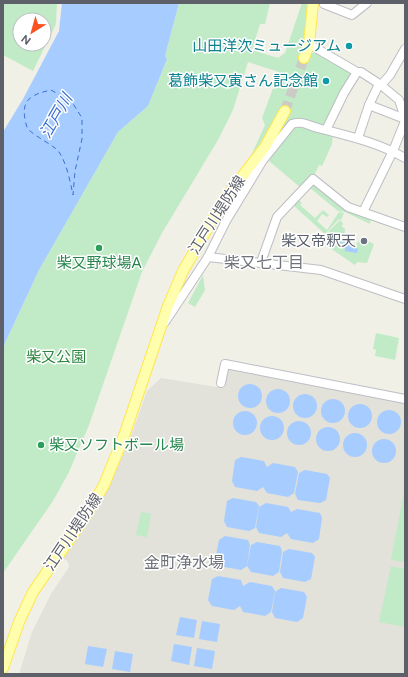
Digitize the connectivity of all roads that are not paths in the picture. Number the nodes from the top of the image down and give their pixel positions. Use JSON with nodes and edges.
{"nodes":[{"id":1,"x":313,"y":3,"type":"edge"},
{"id":2,"x":367,"y":3,"type":"edge"},
{"id":3,"x":324,"y":4,"type":"dead end"},
{"id":4,"x":308,"y":44,"type":"junction"},
{"id":5,"x":405,"y":48,"type":"edge"},
{"id":6,"x":304,"y":58,"type":"tunnel mouth"},
{"id":7,"x":357,"y":72,"type":"junction"},
{"id":8,"x":380,"y":84,"type":"junction"},
{"id":9,"x":369,"y":105,"type":"junction"},
{"id":10,"x":285,"y":111,"type":"tunnel mouth"},
{"id":11,"x":405,"y":119,"type":"edge"},
{"id":12,"x":326,"y":130,"type":"junction"},
{"id":13,"x":358,"y":138,"type":"junction"},
{"id":14,"x":393,"y":151,"type":"junction"},
{"id":15,"x":405,"y":158,"type":"edge"},
{"id":16,"x":363,"y":212,"type":"junction"},
{"id":17,"x":405,"y":227,"type":"edge"},
{"id":18,"x":208,"y":257,"type":"junction"},
{"id":19,"x":261,"y":262,"type":"junction"},
{"id":20,"x":405,"y":299,"type":"edge"},
{"id":21,"x":162,"y":326,"type":"junction"},
{"id":22,"x":221,"y":384,"type":"dead end"},
{"id":23,"x":405,"y":399,"type":"edge"},
{"id":24,"x":3,"y":668,"type":"edge"}],
"edges":[{"from":1,"to":4,"type":"main road"},
{"from":2,"to":3,"type":"street"},
{"from":4,"to":6,"type":"main road"},
{"from":4,"to":7,"type":"street"},
{"from":5,"to":8,"type":"street"},
{"from":7,"to":8,"type":"street"},
{"from":7,"to":12,"type":"street"},
{"from":8,"to":9,"type":"street"},
{"from":8,"to":11,"type":"street"},
{"from":9,"to":11,"type":"street"},
{"from":9,"to":13,"type":"street"},
{"from":10,"to":21,"type":"main road","name":"江戸川堤防線"},
{"from":11,"to":14,"type":"street"},
{"from":12,"to":13,"type":"street","name":"江戸川堤防線"},
{"from":12,"to":18,"type":"street","name":"江戸川堤防線"},
{"from":13,"to":14,"type":"street","name":"江戸川堤防線"},
{"from":14,"to":15,"type":"street","name":"江戸川堤防線"},
{"from":14,"to":16,"type":"street"},
{"from":16,"to":17,"type":"street"},
{"from":16,"to":19,"type":"street"},
{"from":18,"to":19,"type":"street"},
{"from":18,"to":21,"type":"street","name":"江戸川堤防線"},
{"from":19,"to":20,"type":"street"},
{"from":21,"to":24,"type":"main road","name":"江戸川堤防線"},
{"from":22,"to":23,"type":"street"}]}
